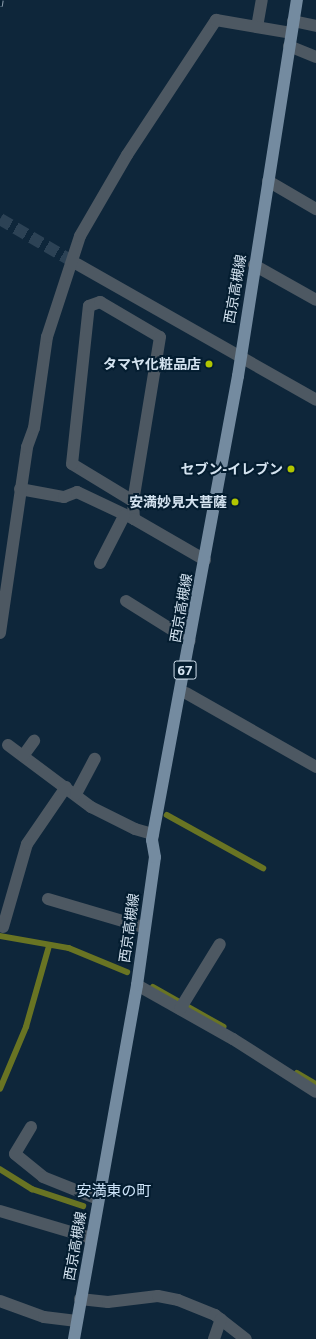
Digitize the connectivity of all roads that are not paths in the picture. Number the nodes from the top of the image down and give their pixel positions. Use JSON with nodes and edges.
{"nodes":[{"id":1,"x":262,"y":0,"type":"edge"},
{"id":2,"x":297,"y":0,"type":"edge"},
{"id":3,"x":316,"y":26,"type":"edge"},
{"id":4,"x":257,"y":27,"type":"junction"},
{"id":5,"x":292,"y":27,"type":"junction"},
{"id":6,"x":289,"y":46,"type":"junction"},
{"id":7,"x":316,"y":57,"type":"edge"},
{"id":8,"x":268,"y":181,"type":"junction"},
{"id":9,"x":316,"y":209,"type":"edge"},
{"id":10,"x":77,"y":264,"type":"tunnel mouth"},
{"id":11,"x":254,"y":264,"type":"junction"},
{"id":12,"x":316,"y":300,"type":"edge"},
{"id":13,"x":238,"y":357,"type":"junction"},
{"id":14,"x":316,"y":400,"type":"edge"},
{"id":15,"x":20,"y":489,"type":"junction"},
{"id":16,"x":133,"y":501,"type":"junction"},
{"id":17,"x":129,"y":517,"type":"junction"},
{"id":18,"x":205,"y":560,"type":"junction"},
{"id":19,"x":100,"y":564,"type":"dead end"},
{"id":20,"x":126,"y":601,"type":"dead end"},
{"id":21,"x":0,"y":633,"type":"edge"},
{"id":22,"x":190,"y":641,"type":"junction"},
{"id":23,"x":186,"y":693,"type":"dead end"},
{"id":24,"x":34,"y":741,"type":"dead end"},
{"id":25,"x":8,"y":744,"type":"dead end"},
{"id":26,"x":24,"y":756,"type":"junction"},
{"id":27,"x":95,"y":759,"type":"dead end"},
{"id":28,"x":316,"y":767,"type":"edge"},
{"id":29,"x":71,"y":791,"type":"junction"},
{"id":30,"x":154,"y":834,"type":"junction"},
{"id":31,"x":48,"y":900,"type":"dead end"},
{"id":32,"x":3,"y":927,"type":"dead end"},
{"id":33,"x":144,"y":927,"type":"junction"},
{"id":34,"x":220,"y":944,"type":"dead end"},
{"id":35,"x":137,"y":985,"type":"junction"},
{"id":36,"x":180,"y":1009,"type":"junction"},
{"id":37,"x":316,"y":1092,"type":"edge"},
{"id":38,"x":31,"y":1127,"type":"dead end"},
{"id":39,"x":98,"y":1199,"type":"junction"},
{"id":40,"x":0,"y":1211,"type":"edge"},
{"id":41,"x":91,"y":1238,"type":"junction"},
{"id":42,"x":80,"y":1299,"type":"junction"},
{"id":43,"x":0,"y":1302,"type":"edge"},
{"id":44,"x":221,"y":1319,"type":"junction"},
{"id":45,"x":77,"y":1321,"type":"junction"},
{"id":46,"x":74,"y":1339,"type":"edge"},
{"id":47,"x":214,"y":1339,"type":"edge"},
{"id":48,"x":246,"y":1339,"type":"edge"}],
"edges":[{"from":1,"to":4,"type":"street"},
{"from":2,"to":5,"type":"main road","name":"西京高槻線","number":"67"},
{"from":3,"to":5,"type":"street"},
{"from":4,"to":5,"type":"street"},
{"from":4,"to":15,"type":"street"},
{"from":5,"to":6,"type":"main road","name":"西京高槻線","number":"67"},
{"from":6,"to":7,"type":"street"},
{"from":6,"to":8,"type":"main road","name":"西京高槻線","number":"67"},
{"from":8,"to":9,"type":"street"},
{"from":8,"to":11,"type":"main road","name":"西京高槻線","number":"67"},
{"from":10,"to":13,"type":"street"},
{"from":11,"to":12,"type":"street"},
{"from":11,"to":13,"type":"main road","name":"西京高槻線","number":"67"},
{"from":13,"to":14,"type":"street"},
{"from":13,"to":18,"type":"main road","name":"西京高槻線","number":"67"},
{"from":15,"to":17,"type":"street"},
{"from":15,"to":21,"type":"street"},
{"from":16,"to":16,"type":"street"},
{"from":16,"to":17,"type":"street"},
{"from":17,"to":18,"type":"street"},
{"from":17,"to":19,"type":"street"},
{"from":18,"to":22,"type":"main road","name":"西京高槻線","number":"67"},
{"from":20,"to":22,"type":"street"},
{"from":22,"to":30,"type":"main road","name":"西京高槻線","number":"67"},
{"from":23,"to":28,"type":"street"},
{"from":24,"to":26,"type":"street"},
{"from":25,"to":26,"type":"street"},
{"from":26,"to":29,"type":"street"},
{"from":27,"to":29,"type":"street"},
{"from":29,"to":30,"type":"street"},
{"from":29,"to":32,"type":"street"},
{"from":30,"to":33,"type":"main road","name":"西京高槻線","number":"67"},
{"from":31,"to":33,"type":"street"},
{"from":33,"to":35,"type":"main road","name":"西京高槻線","number":"67"},
{"from":34,"to":36,"type":"street"},
{"from":35,"to":36,"type":"street"},
{"from":35,"to":39,"type":"main road","name":"西京高槻線","number":"67"},
{"from":36,"to":37,"type":"street"},
{"from":38,"to":39,"type":"street"},
{"from":39,"to":41,"type":"main road","name":"西京高槻線","number":"67"},
{"from":40,"to":41,"type":"street"},
{"from":41,"to":42,"type":"main road","name":"西京高槻線","number":"67"},
{"from":42,"to":44,"type":"street"},
{"from":42,"to":45,"type":"main road","name":"西京高槻線","number":"67"},
{"from":43,"to":45,"type":"street"},
{"from":44,"to":47,"type":"street"},
{"from":44,"to":48,"type":"street"},
{"from":45,"to":46,"type":"main road","name":"西京高槻線","number":"67"}]}
